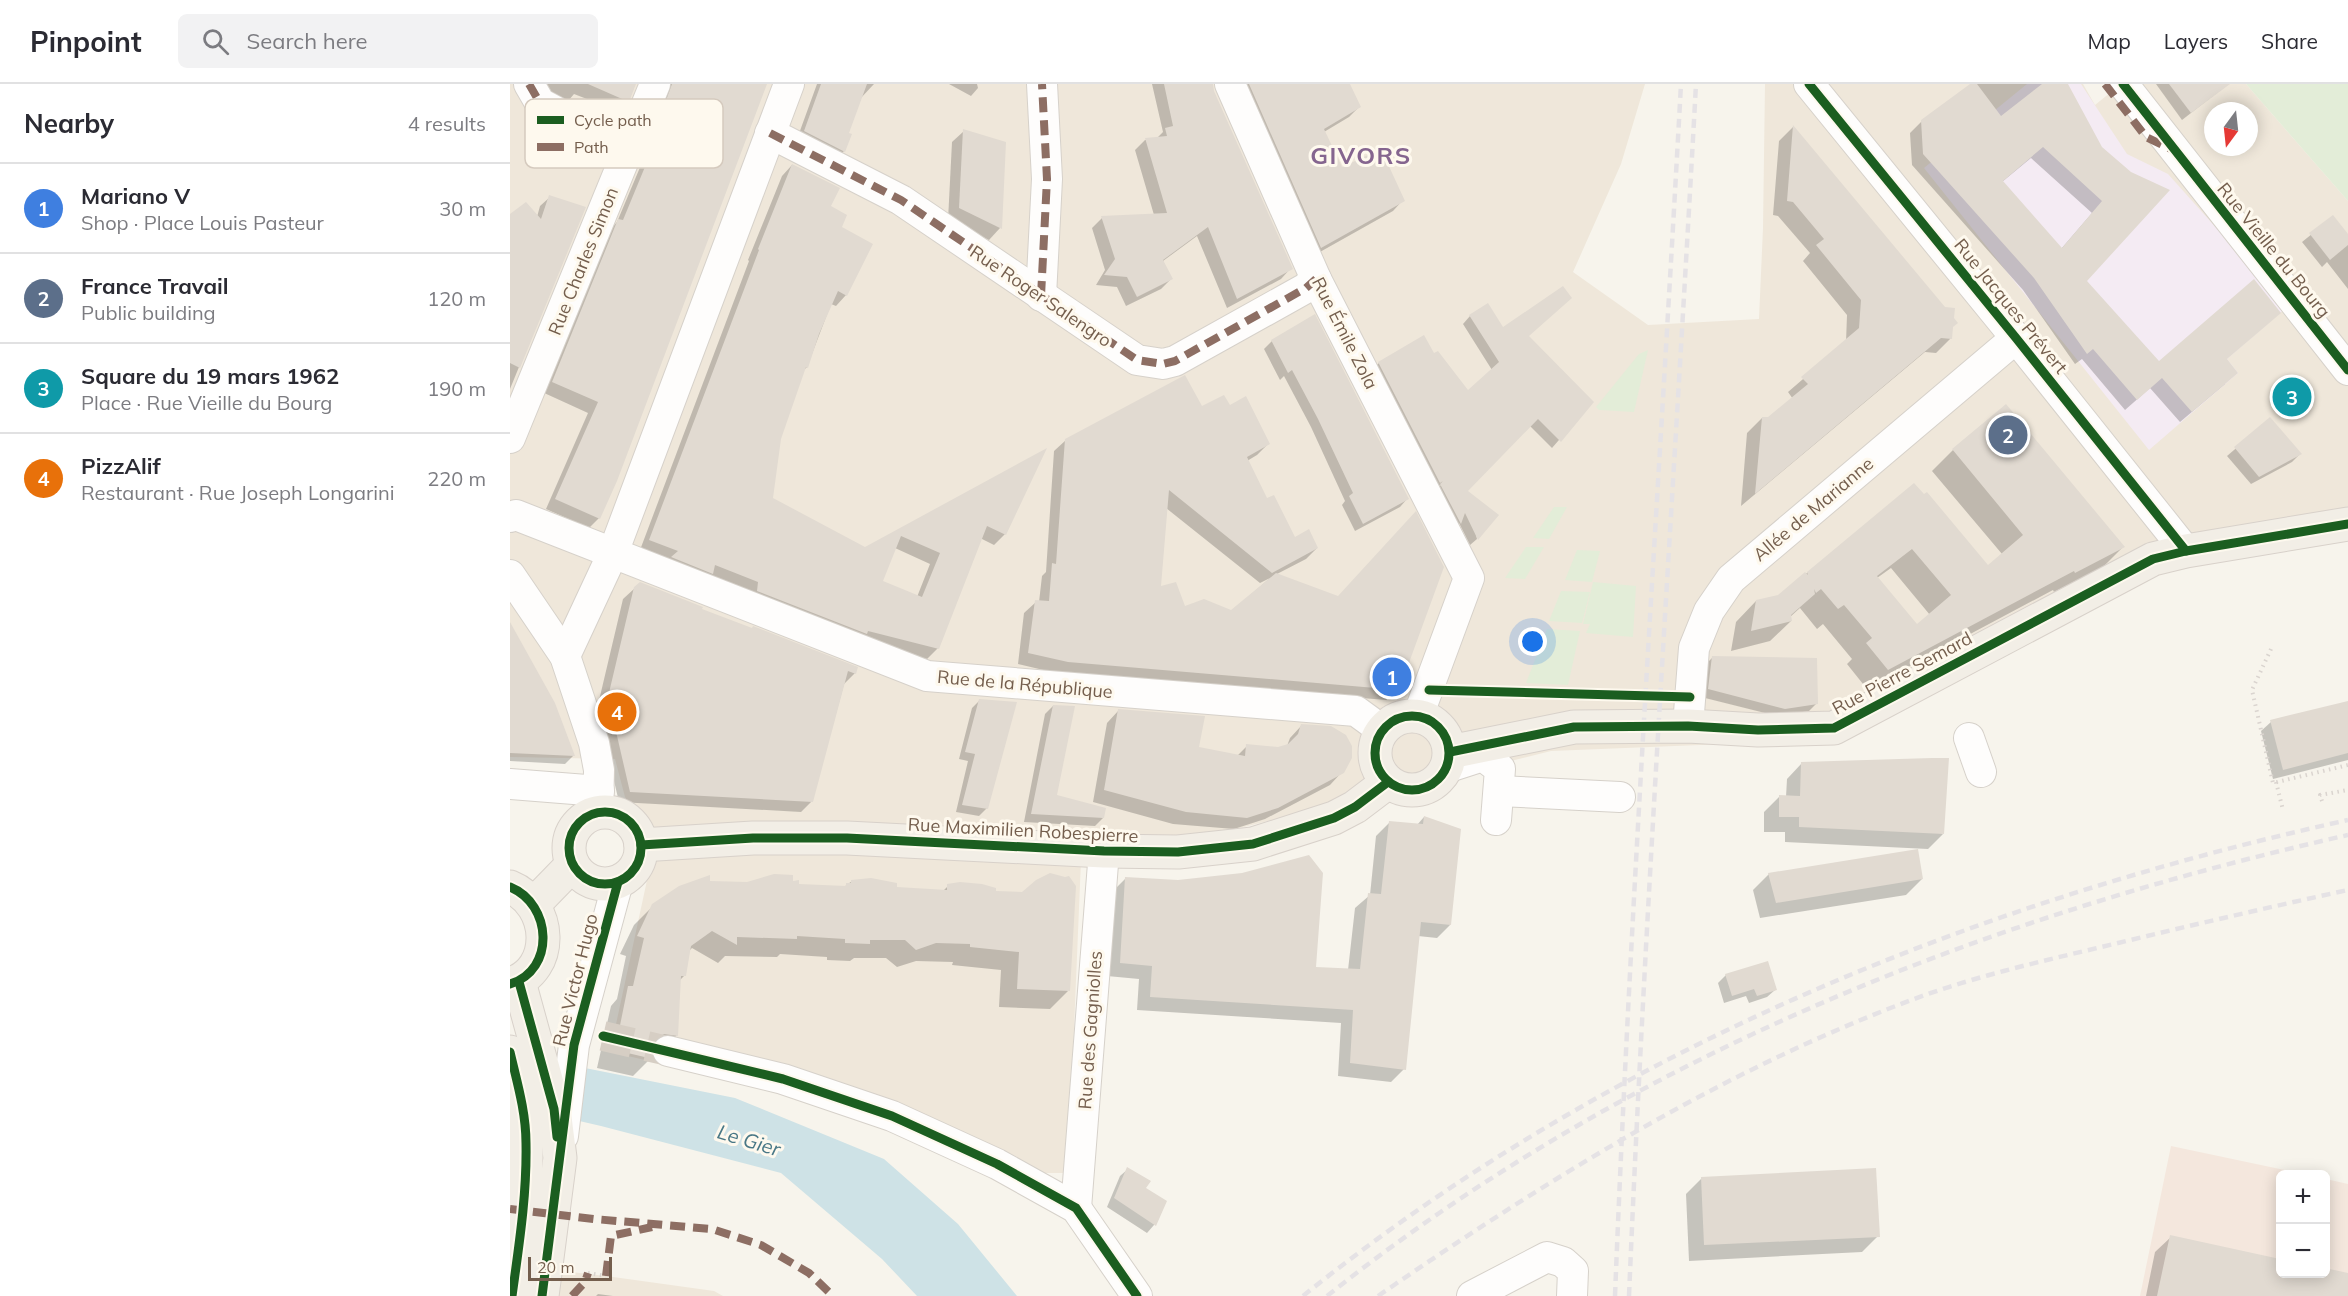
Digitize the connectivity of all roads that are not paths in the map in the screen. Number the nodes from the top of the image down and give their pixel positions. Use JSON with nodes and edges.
{"nodes":[{"id":1,"x":529,"y":84,"type":"edge"},
{"id":2,"x":655,"y":84,"type":"edge"},
{"id":3,"x":789,"y":84,"type":"edge"},
{"id":4,"x":1042,"y":84,"type":"edge"},
{"id":5,"x":1230,"y":84,"type":"edge"},
{"id":6,"x":1809,"y":84,"type":"edge"},
{"id":7,"x":2105,"y":84,"type":"edge"},
{"id":8,"x":2123,"y":84,"type":"edge"},
{"id":9,"x":538,"y":99,"type":"edge"},
{"id":10,"x":649,"y":99,"type":"edge"},
{"id":11,"x":770,"y":133,"type":"junction"},
{"id":12,"x":2174,"y":150,"type":"junction"},
{"id":13,"x":621,"y":168,"type":"edge"},
{"id":14,"x":1316,"y":279,"type":"junction"},
{"id":15,"x":1041,"y":296,"type":"junction"},
{"id":16,"x":2016,"y":338,"type":"junction"},
{"id":17,"x":2348,"y":370,"type":"edge"},
{"id":18,"x":510,"y":438,"type":"edge"},
{"id":19,"x":510,"y":517,"type":"edge"},
{"id":20,"x":2348,"y":524,"type":"edge"},
{"id":21,"x":2186,"y":551,"type":"junction"},
{"id":22,"x":613,"y":553,"type":"junction"},
{"id":23,"x":510,"y":575,"type":"edge"},
{"id":24,"x":565,"y":656,"type":"junction"},
{"id":25,"x":1418,"y":716,"type":"junction"},
{"id":26,"x":1688,"y":726,"type":"junction"},
{"id":27,"x":1382,"y":730,"type":"junction"},
{"id":28,"x":1969,"y":738,"type":"dead end"},
{"id":29,"x":1448,"y":760,"type":"junction"},
{"id":30,"x":1982,"y":772,"type":"dead end"},
{"id":31,"x":1388,"y":782,"type":"junction"},
{"id":32,"x":510,"y":784,"type":"edge"},
{"id":33,"x":1620,"y":797,"type":"dead end"},
{"id":34,"x":598,"y":801,"type":"junction"},
{"id":35,"x":641,"y":845,"type":"junction"},
{"id":36,"x":1104,"y":851,"type":"junction"},
{"id":37,"x":572,"y":865,"type":"junction"},
{"id":38,"x":618,"y":882,"type":"junction"},
{"id":39,"x":522,"y":895,"type":"edge"},
{"id":40,"x":514,"y":983,"type":"edge"},
{"id":41,"x":522,"y":1044,"type":"edge"},
{"id":42,"x":668,"y":1051,"type":"tunnel mouth"},
{"id":43,"x":560,"y":1158,"type":"junction"},
{"id":44,"x":1076,"y":1208,"type":"junction"},
{"id":45,"x":1505,"y":1287,"type":"edge"},
{"id":46,"x":512,"y":1296,"type":"edge"},
{"id":47,"x":542,"y":1296,"type":"edge"},
{"id":48,"x":1137,"y":1296,"type":"edge"},
{"id":49,"x":1472,"y":1296,"type":"edge"},
{"id":50,"x":1572,"y":1296,"type":"edge"}],
"edges":[{"from":1,"to":9,"type":"street"},
{"from":2,"to":10,"type":"street","name":"Rue Charles Simon"},
{"from":3,"to":11,"type":"street"},
{"from":4,"to":15,"type":"street"},
{"from":5,"to":14,"type":"street","name":"Rue Émile Zola"},
{"from":6,"to":16,"type":"street","name":"Rue Jacques Prévert"},
{"from":7,"to":12,"type":"street","name":"Rue Vieille du Bourg"},
{"from":8,"to":12,"type":"street"},
{"from":11,"to":15,"type":"street","name":"Rue Roger Salengro"},
{"from":11,"to":22,"type":"street"},
{"from":12,"to":17,"type":"street","name":"Rue Vieille du Bourg"},
{"from":13,"to":18,"type":"street","name":"Rue Charles Simon"},
{"from":14,"to":15,"type":"street","name":"Rue Roger Salengro"},
{"from":14,"to":25,"type":"street","name":"Rue Émile Zola"},
{"from":16,"to":21,"type":"street","name":"Rue Jacques Prévert"},
{"from":16,"to":26,"type":"street","name":"Allée de Marianne"},
{"from":19,"to":22,"type":"street","name":"Rue de la République"},
{"from":20,"to":21,"type":"main road","name":"Rue Pierre Semard"},
{"from":21,"to":26,"type":"main road","name":"Rue Pierre Semard"},
{"from":22,"to":24,"type":"street"},
{"from":22,"to":27,"type":"street","name":"Rue de la République"},
{"from":23,"to":24,"type":"street"},
{"from":24,"to":34,"type":"street"},
{"from":25,"to":27,"type":"main road"},
{"from":25,"to":29,"type":"main road"},
{"from":26,"to":29,"type":"main road","name":"Rue Pierre Semard"},
{"from":27,"to":31,"type":"main road"},
{"from":28,"to":30,"type":"street"},
{"from":29,"to":31,"type":"main road"},
{"from":29,"to":33,"type":"street"},
{"from":31,"to":36,"type":"main road","name":"Rue Maximilien Robespierre"},
{"from":32,"to":34,"type":"street"},
{"from":34,"to":35,"type":"main road"},
{"from":34,"to":37,"type":"main road"},
{"from":35,"to":36,"type":"main road","name":"Rue Maximilien Robespierre"},
{"from":35,"to":38,"type":"main road"},
{"from":36,"to":44,"type":"street","name":"Rue des Gagniolles"},
{"from":37,"to":38,"type":"main road"},
{"from":37,"to":39,"type":"main road"},
{"from":38,"to":43,"type":"street","name":"Rue Victor Hugo"},
{"from":39,"to":40,"type":"main road"},
{"from":40,"to":41,"type":"main road","name":"Rue Victor Hugo"},
{"from":41,"to":43,"type":"main road","name":"Rue Victor Hugo"},
{"from":41,"to":46,"type":"main road","name":"Rue Victor Hugo"},
{"from":42,"to":44,"type":"street"},
{"from":43,"to":47,"type":"main road","name":"Rue Victor Hugo"},
{"from":44,"to":48,"type":"street"},
{"from":45,"to":49,"type":"street"},
{"from":45,"to":50,"type":"street"}]}
